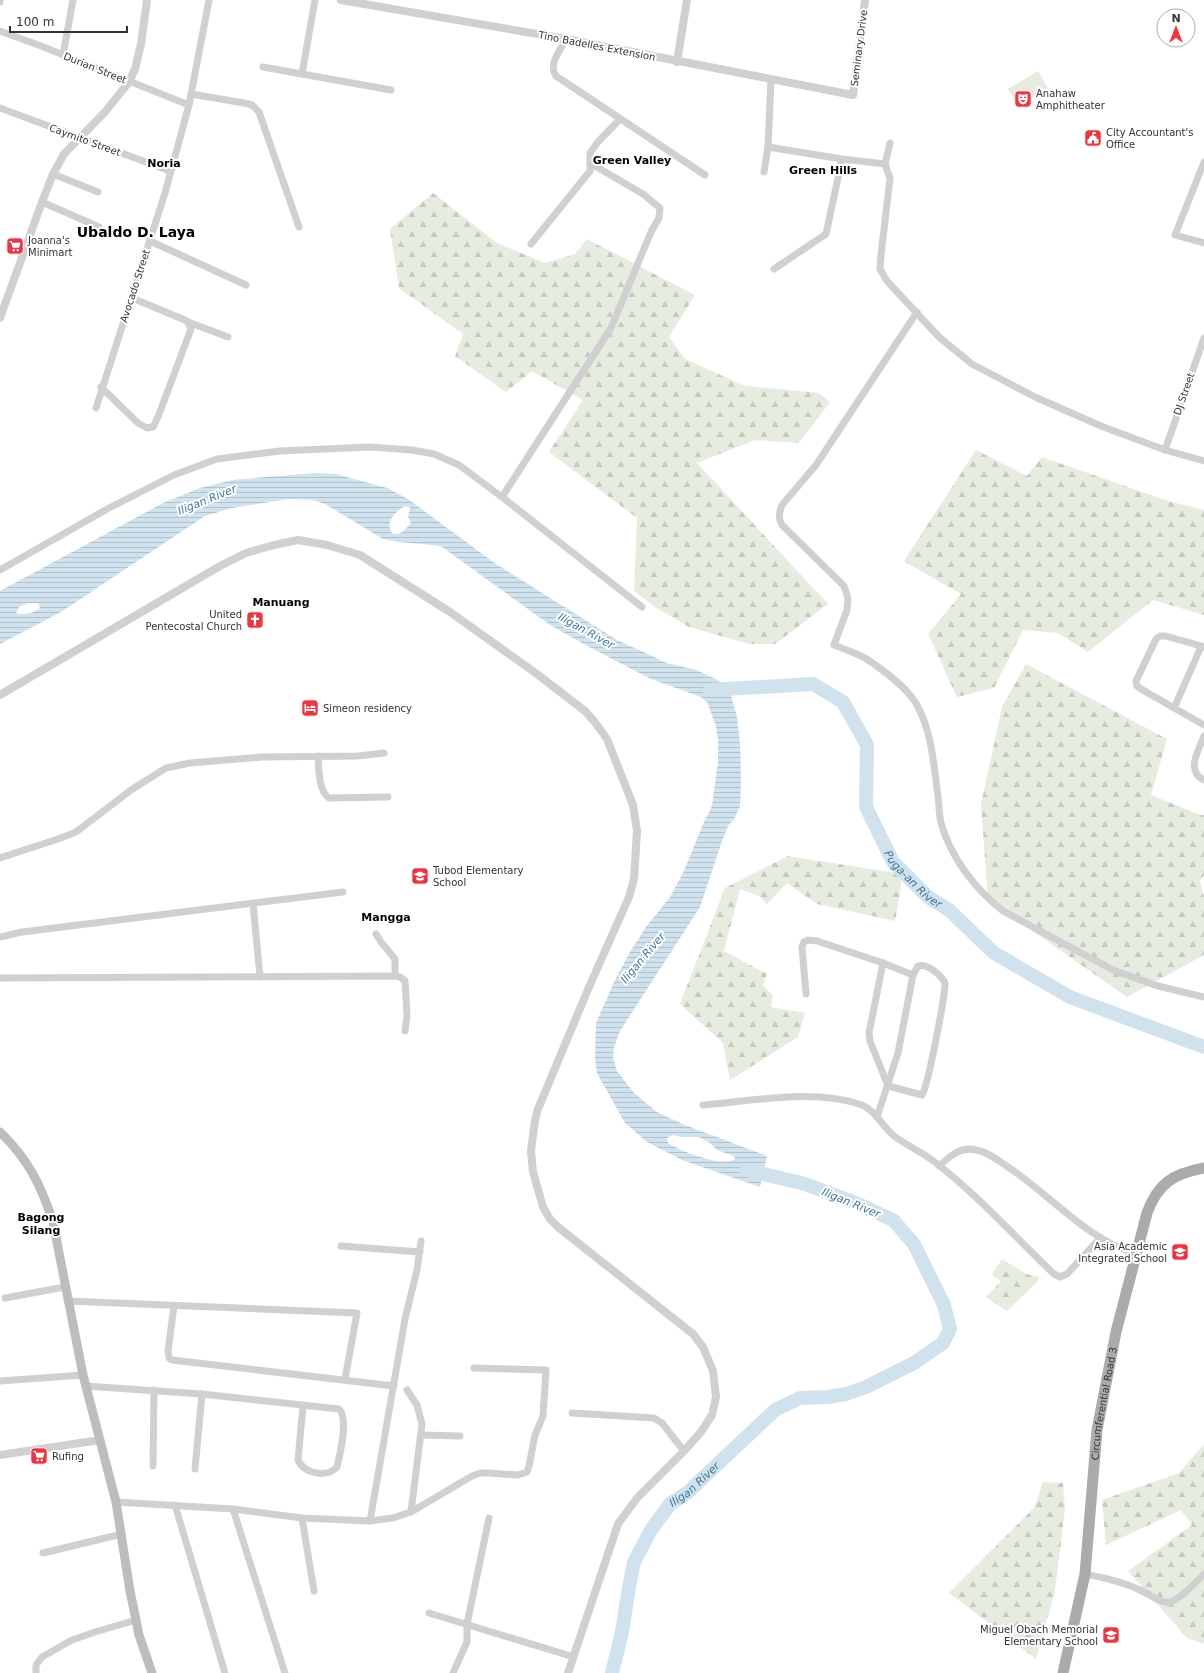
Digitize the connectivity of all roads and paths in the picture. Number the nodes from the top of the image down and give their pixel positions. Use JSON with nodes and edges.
{"nodes":[{"id":1,"x":73,"y":0,"type":"edge"},
{"id":2,"x":147,"y":0,"type":"edge"},
{"id":3,"x":209,"y":0,"type":"edge"},
{"id":4,"x":315,"y":0,"type":"edge"},
{"id":5,"x":341,"y":0,"type":"edge"},
{"id":6,"x":687,"y":0,"type":"edge"},
{"id":7,"x":865,"y":0,"type":"edge"},
{"id":8,"x":0,"y":31,"type":"edge"},
{"id":9,"x":566,"y":39,"type":"junction"},
{"id":10,"x":63,"y":55,"type":"junction"},
{"id":11,"x":677,"y":62,"type":"junction"},
{"id":12,"x":263,"y":67,"type":"dead end"},
{"id":13,"x":302,"y":74,"type":"junction"},
{"id":14,"x":771,"y":80,"type":"junction"},
{"id":15,"x":129,"y":82,"type":"junction"},
{"id":16,"x":391,"y":90,"type":"dead end"},
{"id":17,"x":191,"y":94,"type":"junction"},
{"id":18,"x":853,"y":95,"type":"joint"},
{"id":19,"x":189,"y":105,"type":"junction"},
{"id":20,"x":0,"y":108,"type":"edge"},
{"id":21,"x":620,"y":119,"type":"junction"},
{"id":22,"x":79,"y":138,"type":"junction"},
{"id":23,"x":890,"y":143,"type":"dead end"},
{"id":24,"x":768,"y":147,"type":"junction"},
{"id":25,"x":842,"y":160,"type":"junction"},
{"id":26,"x":1204,"y":162,"type":"edge"},
{"id":27,"x":590,"y":163,"type":"junction"},
{"id":28,"x":885,"y":164,"type":"junction"},
{"id":29,"x":170,"y":171,"type":"junction"},
{"id":30,"x":764,"y":172,"type":"dead end"},
{"id":31,"x":53,"y":174,"type":"junction"},
{"id":32,"x":705,"y":175,"type":"dead end"},
{"id":33,"x":98,"y":192,"type":"dead end"},
{"id":34,"x":42,"y":202,"type":"junction"},
{"id":35,"x":99,"y":227,"type":"dead end"},
{"id":36,"x":299,"y":227,"type":"dead end"},
{"id":37,"x":150,"y":241,"type":"junction"},
{"id":38,"x":1204,"y":243,"type":"edge"},
{"id":39,"x":531,"y":244,"type":"dead end"},
{"id":40,"x":774,"y":269,"type":"dead end"},
{"id":41,"x":246,"y":285,"type":"dead end"},
{"id":42,"x":132,"y":298,"type":"junction"},
{"id":43,"x":917,"y":312,"type":"junction"},
{"id":44,"x":0,"y":318,"type":"edge"},
{"id":45,"x":188,"y":322,"type":"junction"},
{"id":46,"x":228,"y":337,"type":"dead end"},
{"id":47,"x":1204,"y":338,"type":"edge"},
{"id":48,"x":101,"y":387,"type":"junction"},
{"id":49,"x":96,"y":408,"type":"dead end"},
{"id":50,"x":1165,"y":450,"type":"junction"},
{"id":51,"x":1204,"y":461,"type":"edge"},
{"id":52,"x":502,"y":497,"type":"junction"},
{"id":53,"x":0,"y":570,"type":"edge"},
{"id":54,"x":642,"y":607,"type":"dead end"},
{"id":55,"x":1202,"y":647,"type":"edge"},
{"id":56,"x":0,"y":695,"type":"edge"},
{"id":57,"x":1174,"y":708,"type":"junction"},
{"id":58,"x":1204,"y":725,"type":"edge"},
{"id":59,"x":1204,"y":736,"type":"edge"},
{"id":60,"x":384,"y":753,"type":"dead end"},
{"id":61,"x":318,"y":756,"type":"junction"},
{"id":62,"x":1204,"y":780,"type":"edge"},
{"id":63,"x":388,"y":797,"type":"dead end"},
{"id":64,"x":0,"y":858,"type":"edge"},
{"id":65,"x":343,"y":892,"type":"dead end"},
{"id":66,"x":253,"y":903,"type":"junction"},
{"id":67,"x":376,"y":934,"type":"dead end"},
{"id":68,"x":0,"y":937,"type":"edge"},
{"id":69,"x":883,"y":963,"type":"junction"},
{"id":70,"x":914,"y":975,"type":"junction"},
{"id":71,"x":395,"y":976,"type":"junction"},
{"id":72,"x":260,"y":977,"type":"junction"},
{"id":73,"x":0,"y":978,"type":"edge"},
{"id":74,"x":806,"y":994,"type":"dead end"},
{"id":75,"x":1204,"y":997,"type":"edge"},
{"id":76,"x":405,"y":1031,"type":"dead end"},
{"id":77,"x":888,"y":1086,"type":"junction"},
{"id":78,"x":703,"y":1105,"type":"dead end"},
{"id":79,"x":877,"y":1117,"type":"junction"},
{"id":80,"x":0,"y":1132,"type":"edge"},
{"id":81,"x":939,"y":1166,"type":"junction"},
{"id":82,"x":1204,"y":1168,"type":"edge"},
{"id":83,"x":1100,"y":1238,"type":"junction"},
{"id":84,"x":421,"y":1241,"type":"dead end"},
{"id":85,"x":341,"y":1246,"type":"dead end"},
{"id":86,"x":420,"y":1252,"type":"junction"},
{"id":87,"x":1136,"y":1254,"type":"junction"},
{"id":88,"x":65,"y":1287,"type":"junction"},
{"id":89,"x":5,"y":1298,"type":"dead end"},
{"id":90,"x":68,"y":1301,"type":"junction"},
{"id":91,"x":174,"y":1306,"type":"junction"},
{"id":92,"x":474,"y":1368,"type":"dead end"},
{"id":93,"x":82,"y":1375,"type":"junction"},
{"id":94,"x":345,"y":1379,"type":"junction"},
{"id":95,"x":0,"y":1381,"type":"edge"},
{"id":96,"x":86,"y":1386,"type":"junction"},
{"id":97,"x":394,"y":1386,"type":"junction"},
{"id":98,"x":154,"y":1390,"type":"junction"},
{"id":99,"x":407,"y":1390,"type":"dead end"},
{"id":100,"x":202,"y":1394,"type":"junction"},
{"id":101,"x":303,"y":1406,"type":"junction"},
{"id":102,"x":572,"y":1413,"type":"dead end"},
{"id":103,"x":421,"y":1435,"type":"junction"},
{"id":104,"x":460,"y":1436,"type":"dead end"},
{"id":105,"x":100,"y":1440,"type":"junction"},
{"id":106,"x":684,"y":1451,"type":"junction"},
{"id":107,"x":0,"y":1454,"type":"edge"},
{"id":108,"x":153,"y":1466,"type":"dead end"},
{"id":109,"x":195,"y":1469,"type":"dead end"},
{"id":110,"x":116,"y":1502,"type":"junction"},
{"id":111,"x":175,"y":1505,"type":"junction"},
{"id":112,"x":234,"y":1509,"type":"junction"},
{"id":113,"x":412,"y":1512,"type":"junction"},
{"id":114,"x":302,"y":1518,"type":"junction"},
{"id":115,"x":489,"y":1518,"type":"dead end"},
{"id":116,"x":370,"y":1521,"type":"junction"},
{"id":117,"x":122,"y":1534,"type":"junction"},
{"id":118,"x":43,"y":1553,"type":"dead end"},
{"id":119,"x":1085,"y":1574,"type":"junction"},
{"id":120,"x":1204,"y":1574,"type":"edge"},
{"id":121,"x":314,"y":1591,"type":"dead end"},
{"id":122,"x":429,"y":1613,"type":"dead end"},
{"id":123,"x":136,"y":1620,"type":"junction"},
{"id":124,"x":467,"y":1624,"type":"junction"},
{"id":125,"x":574,"y":1657,"type":"junction"},
{"id":126,"x":36,"y":1673,"type":"edge"},
{"id":127,"x":152,"y":1673,"type":"edge"},
{"id":128,"x":225,"y":1673,"type":"edge"},
{"id":129,"x":285,"y":1673,"type":"edge"},
{"id":130,"x":453,"y":1673,"type":"edge"},
{"id":131,"x":568,"y":1673,"type":"edge"},
{"id":132,"x":1063,"y":1673,"type":"edge"}],
"edges":[{"from":1,"to":10,"type":"street"},
{"from":2,"to":15,"type":"street"},
{"from":3,"to":17,"type":"street","name":"Avocado Street"},
{"from":4,"to":13,"type":"street"},
{"from":5,"to":9,"type":"street","name":"Tino Badelles Extension"},
{"from":6,"to":11,"type":"street"},
{"from":7,"to":18,"type":"street","name":"Seminary Drive"},
{"from":8,"to":10,"type":"street","name":"Durian Street"},
{"from":9,"to":11,"type":"street","name":"Tino Badelles Extension"},
{"from":9,"to":21,"type":"street"},
{"from":10,"to":15,"type":"street","name":"Durian Street"},
{"from":11,"to":14,"type":"street","name":"Tino Badelles Extension"},
{"from":12,"to":13,"type":"street"},
{"from":13,"to":16,"type":"street"},
{"from":14,"to":18,"type":"street","name":"Tino Badelles Extension"},
{"from":14,"to":24,"type":"street"},
{"from":15,"to":19,"type":"street","name":"Durian Street"},
{"from":15,"to":22,"type":"street"},
{"from":17,"to":19,"type":"street","name":"Avocado Street"},
{"from":17,"to":36,"type":"street"},
{"from":19,"to":29,"type":"street","name":"Avocado Street"},
{"from":20,"to":22,"type":"street","name":"Caymito Street"},
{"from":21,"to":27,"type":"street"},
{"from":21,"to":32,"type":"street"},
{"from":22,"to":29,"type":"street","name":"Caymito Street"},
{"from":22,"to":31,"type":"street"},
{"from":23,"to":28,"type":"street"},
{"from":24,"to":25,"type":"street"},
{"from":24,"to":30,"type":"street"},
{"from":25,"to":28,"type":"street"},
{"from":25,"to":40,"type":"street"},
{"from":26,"to":38,"type":"street"},
{"from":27,"to":39,"type":"street"},
{"from":27,"to":52,"type":"street"},
{"from":28,"to":43,"type":"street"},
{"from":29,"to":37,"type":"street","name":"Avocado Street"},
{"from":31,"to":33,"type":"street"},
{"from":31,"to":34,"type":"street"},
{"from":34,"to":35,"type":"street"},
{"from":34,"to":44,"type":"street"},
{"from":37,"to":41,"type":"street"},
{"from":37,"to":42,"type":"street","name":"Avocado Street"},
{"from":42,"to":45,"type":"street"},
{"from":42,"to":48,"type":"street","name":"Avocado Street"},
{"from":43,"to":50,"type":"street"},
{"from":43,"to":75,"type":"street"},
{"from":45,"to":46,"type":"street"},
{"from":45,"to":48,"type":"street"},
{"from":47,"to":50,"type":"street","name":"DJ Street"},
{"from":48,"to":49,"type":"street","name":"Avocado Street"},
{"from":50,"to":51,"type":"street"},
{"from":52,"to":53,"type":"street"},
{"from":52,"to":54,"type":"street"},
{"from":55,"to":57,"type":"street"},
{"from":55,"to":57,"type":"street"},
{"from":56,"to":106,"type":"street"},
{"from":57,"to":58,"type":"street"},
{"from":59,"to":62,"type":"street"},
{"from":60,"to":61,"type":"street"},
{"from":61,"to":63,"type":"street"},
{"from":61,"to":64,"type":"street"},
{"from":65,"to":66,"type":"street"},
{"from":66,"to":68,"type":"street"},
{"from":66,"to":72,"type":"street"},
{"from":67,"to":71,"type":"street"},
{"from":69,"to":70,"type":"street"},
{"from":69,"to":74,"type":"street"},
{"from":69,"to":77,"type":"street"},
{"from":70,"to":77,"type":"street"},
{"from":70,"to":77,"type":"street"},
{"from":71,"to":72,"type":"street"},
{"from":71,"to":76,"type":"street"},
{"from":72,"to":73,"type":"street"},
{"from":77,"to":79,"type":"street"},
{"from":78,"to":79,"type":"street"},
{"from":79,"to":81,"type":"street"},
{"from":80,"to":88,"type":"main road"},
{"from":81,"to":83,"type":"street"},
{"from":81,"to":83,"type":"street"},
{"from":82,"to":87,"type":"main road","name":"Circumferential Road 3"},
{"from":83,"to":87,"type":"street"},
{"from":84,"to":86,"type":"street"},
{"from":85,"to":86,"type":"street"},
{"from":86,"to":97,"type":"street"},
{"from":87,"to":119,"type":"main road","name":"Circumferential Road 3"},
{"from":88,"to":89,"type":"street"},
{"from":88,"to":90,"type":"main road"},
{"from":90,"to":91,"type":"street"},
{"from":90,"to":93,"type":"main road"},
{"from":91,"to":94,"type":"street"},
{"from":91,"to":94,"type":"street"},
{"from":92,"to":113,"type":"street"},
{"from":93,"to":95,"type":"street"},
{"from":93,"to":96,"type":"main road"},
{"from":94,"to":97,"type":"street"},
{"from":96,"to":98,"type":"street"},
{"from":96,"to":105,"type":"main road"},
{"from":97,"to":116,"type":"street"},
{"from":98,"to":100,"type":"street"},
{"from":98,"to":108,"type":"street"},
{"from":99,"to":103,"type":"street"},
{"from":100,"to":101,"type":"street"},
{"from":100,"to":109,"type":"street"},
{"from":101,"to":101,"type":"street"},
{"from":102,"to":106,"type":"street"},
{"from":103,"to":104,"type":"street"},
{"from":103,"to":113,"type":"street"},
{"from":105,"to":107,"type":"street"},
{"from":105,"to":110,"type":"main road"},
{"from":106,"to":125,"type":"street"},
{"from":110,"to":111,"type":"street"},
{"from":110,"to":117,"type":"main road"},
{"from":111,"to":112,"type":"street"},
{"from":111,"to":128,"type":"street"},
{"from":112,"to":114,"type":"street"},
{"from":112,"to":129,"type":"street"},
{"from":113,"to":116,"type":"street"},
{"from":114,"to":116,"type":"street"},
{"from":114,"to":121,"type":"street"},
{"from":115,"to":124,"type":"street"},
{"from":117,"to":118,"type":"street"},
{"from":117,"to":123,"type":"main road"},
{"from":119,"to":120,"type":"street"},
{"from":119,"to":132,"type":"main road","name":"Circumferential Road 3"},
{"from":122,"to":124,"type":"street"},
{"from":123,"to":126,"type":"street"},
{"from":123,"to":127,"type":"main road"},
{"from":124,"to":125,"type":"street"},
{"from":124,"to":130,"type":"street"},
{"from":125,"to":131,"type":"street"}]}
